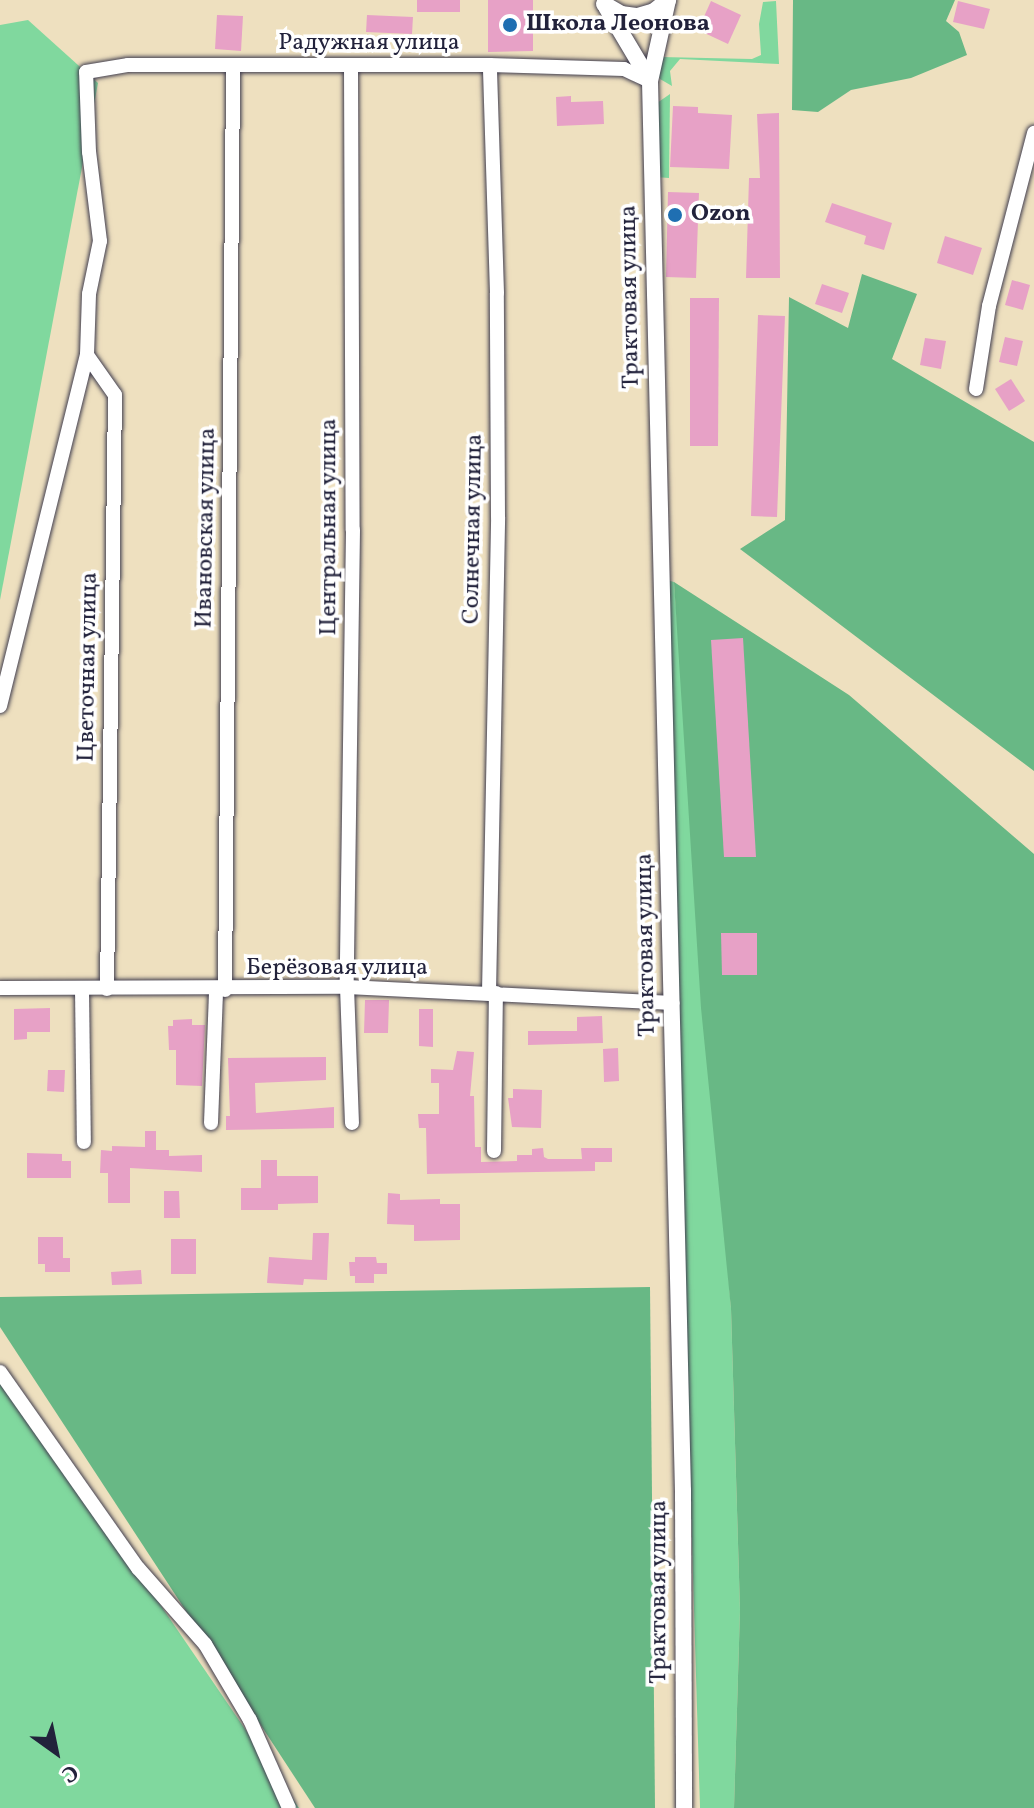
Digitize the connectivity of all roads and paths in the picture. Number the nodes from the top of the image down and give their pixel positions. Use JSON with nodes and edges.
{"nodes":[{"id":1,"x":668,"y":0,"type":"edge"},
{"id":2,"x":603,"y":3,"type":"edge"},
{"id":3,"x":490,"y":65,"type":"junction"},
{"id":4,"x":351,"y":66,"type":"junction"},
{"id":5,"x":233,"y":67,"type":"junction"},
{"id":6,"x":650,"y":81,"type":"junction"},
{"id":7,"x":1034,"y":133,"type":"edge"},
{"id":8,"x":87,"y":355,"type":"junction"},
{"id":9,"x":976,"y":389,"type":"dead end"},
{"id":10,"x":0,"y":706,"type":"edge"},
{"id":11,"x":347,"y":987,"type":"junction"},
{"id":12,"x":0,"y":988,"type":"edge"},
{"id":13,"x":82,"y":989,"type":"junction"},
{"id":14,"x":107,"y":989,"type":"junction"},
{"id":15,"x":220,"y":990,"type":"junction"},
{"id":16,"x":492,"y":993,"type":"junction"},
{"id":17,"x":673,"y":1003,"type":"junction"},
{"id":18,"x":211,"y":1123,"type":"dead end"},
{"id":19,"x":352,"y":1123,"type":"dead end"},
{"id":20,"x":84,"y":1142,"type":"dead end"},
{"id":21,"x":494,"y":1151,"type":"dead end"},
{"id":22,"x":0,"y":1372,"type":"edge"},
{"id":23,"x":5,"y":1391,"type":"edge"},
{"id":24,"x":289,"y":1808,"type":"edge"},
{"id":25,"x":684,"y":1808,"type":"edge"}],
"edges":[{"from":1,"to":2,"type":"street"},
{"from":1,"to":6,"type":"street","name":"Трактовая улица"},
{"from":2,"to":6,"type":"street","name":"Трактовая улица"},
{"from":3,"to":4,"type":"street","name":"Радужная улица"},
{"from":3,"to":6,"type":"street","name":"Радужная улица"},
{"from":3,"to":16,"type":"street","name":"Солнечная улица"},
{"from":4,"to":5,"type":"street","name":"Радужная улица"},
{"from":4,"to":11,"type":"street","name":"Центральная улица"},
{"from":5,"to":8,"type":"street","name":"Радужная улица"},
{"from":5,"to":15,"type":"street","name":"Ивановская улица"},
{"from":6,"to":17,"type":"street","name":"Трактовая улица"},
{"from":7,"to":9,"type":"street"},
{"from":8,"to":10,"type":"street"},
{"from":8,"to":14,"type":"street","name":"Цветочная улица"},
{"from":11,"to":15,"type":"street","name":"Берёзовая улица"},
{"from":11,"to":16,"type":"street","name":"Берёзовая улица"},
{"from":11,"to":19,"type":"street","name":"Центральная улица"},
{"from":12,"to":13,"type":"street","name":"Берёзовая улица"},
{"from":13,"to":14,"type":"street","name":"Берёзовая улица"},
{"from":13,"to":20,"type":"street"},
{"from":14,"to":15,"type":"street","name":"Берёзовая улица"},
{"from":15,"to":18,"type":"street","name":"Ивановская улица"},
{"from":16,"to":17,"type":"street","name":"Берёзовая улица"},
{"from":16,"to":21,"type":"street","name":"Солнечная улица"},
{"from":17,"to":25,"type":"street","name":"Трактовая улица"},
{"from":22,"to":23,"type":"street"},
{"from":23,"to":24,"type":"street"}]}
